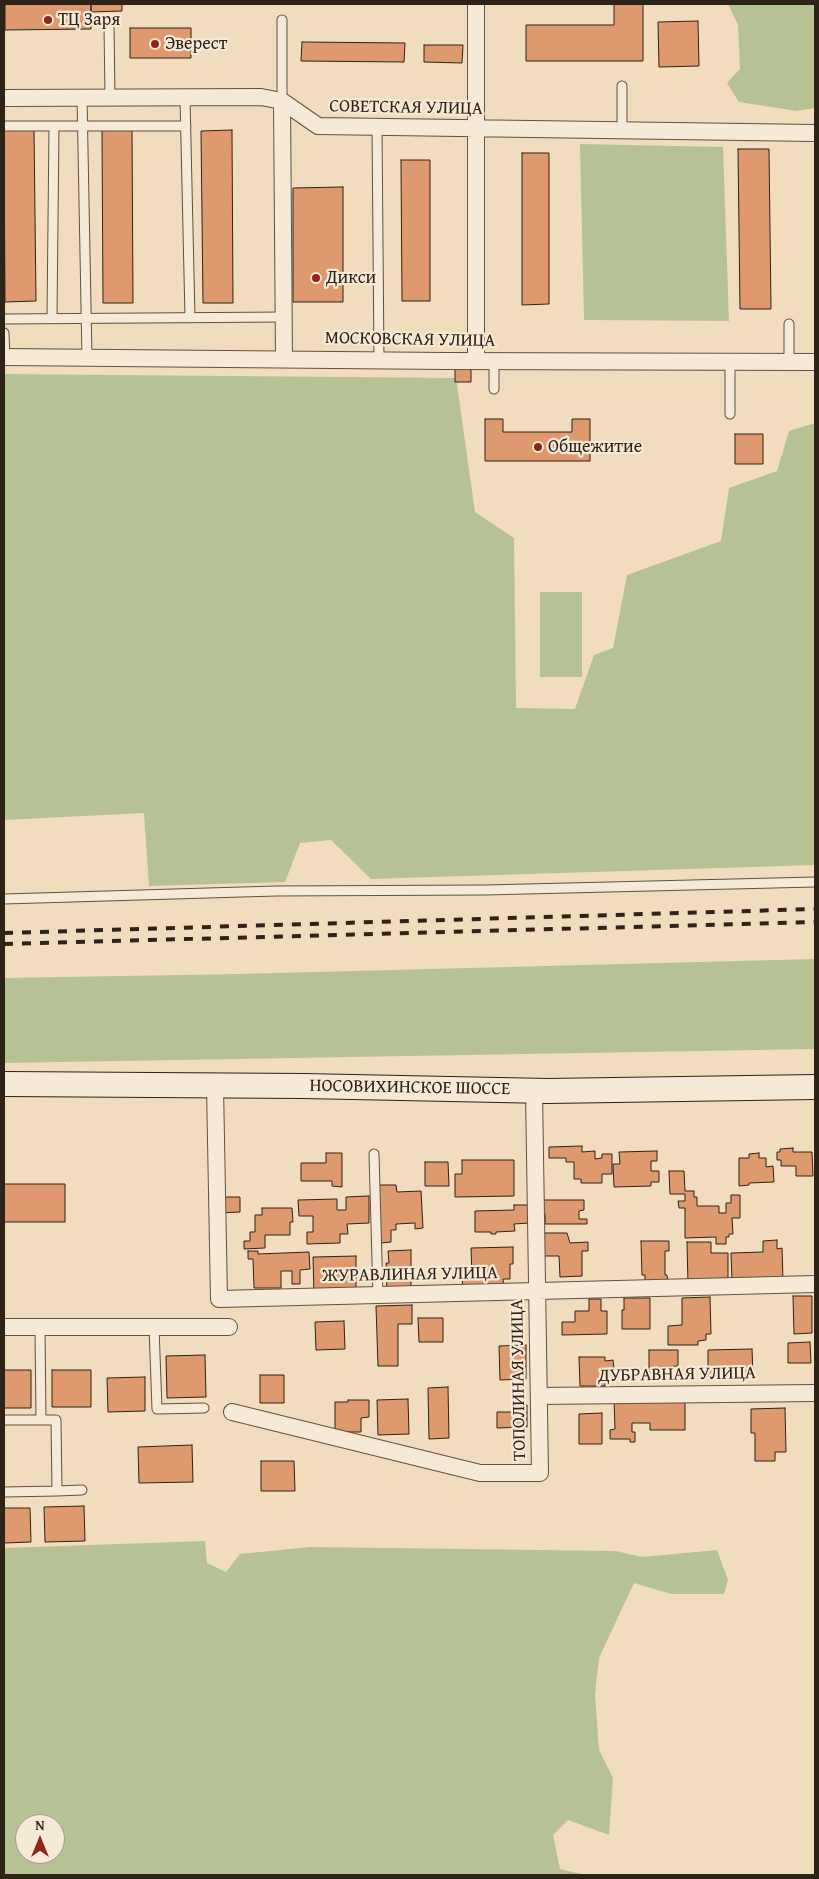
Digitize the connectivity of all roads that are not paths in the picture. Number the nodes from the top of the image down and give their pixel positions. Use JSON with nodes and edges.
{"nodes":[{"id":1,"x":476,"y":4,"type":"edge"},
{"id":2,"x":282,"y":20,"type":"dead end"},
{"id":3,"x":109,"y":25,"type":"dead end"},
{"id":4,"x":622,"y":86,"type":"dead end"},
{"id":5,"x":82,"y":97,"type":"junction"},
{"id":6,"x":4,"y":98,"type":"edge"},
{"id":7,"x":110,"y":98,"type":"junction"},
{"id":8,"x":185,"y":98,"type":"junction"},
{"id":9,"x":282,"y":101,"type":"junction"},
{"id":10,"x":82,"y":125,"type":"junction"},
{"id":11,"x":4,"y":126,"type":"edge"},
{"id":12,"x":54,"y":126,"type":"junction"},
{"id":13,"x":186,"y":126,"type":"junction"},
{"id":14,"x":377,"y":127,"type":"junction"},
{"id":15,"x":475,"y":129,"type":"junction"},
{"id":16,"x":622,"y":130,"type":"junction"},
{"id":17,"x":815,"y":133,"type":"edge"},
{"id":18,"x":284,"y":317,"type":"junction"},
{"id":19,"x":52,"y":318,"type":"junction"},
{"id":20,"x":86,"y":318,"type":"junction"},
{"id":21,"x":190,"y":318,"type":"junction"},
{"id":22,"x":4,"y":319,"type":"edge"},
{"id":23,"x":789,"y":324,"type":"dead end"},
{"id":24,"x":4,"y":333,"type":"edge"},
{"id":25,"x":4,"y":357,"type":"edge"},
{"id":26,"x":87,"y":358,"type":"junction"},
{"id":27,"x":284,"y":359,"type":"junction"},
{"id":28,"x":378,"y":360,"type":"junction"},
{"id":29,"x":476,"y":361,"type":"junction"},
{"id":30,"x":494,"y":361,"type":"junction"},
{"id":31,"x":730,"y":362,"type":"junction"},
{"id":32,"x":789,"y":362,"type":"junction"},
{"id":33,"x":815,"y":362,"type":"edge"},
{"id":34,"x":494,"y":389,"type":"dead end"},
{"id":35,"x":730,"y":414,"type":"dead end"},
{"id":36,"x":815,"y":882,"type":"edge"},
{"id":37,"x":4,"y":899,"type":"edge"},
{"id":38,"x":4,"y":1084,"type":"edge"},
{"id":39,"x":215,"y":1086,"type":"junction"},
{"id":40,"x":815,"y":1087,"type":"edge"},
{"id":41,"x":534,"y":1091,"type":"junction"},
{"id":42,"x":374,"y":1154,"type":"dead end"},
{"id":43,"x":815,"y":1284,"type":"edge"},
{"id":44,"x":538,"y":1292,"type":"junction"},
{"id":45,"x":378,"y":1296,"type":"junction"},
{"id":46,"x":4,"y":1327,"type":"edge"},
{"id":47,"x":154,"y":1327,"type":"junction"},
{"id":48,"x":229,"y":1327,"type":"dead end"},
{"id":49,"x":40,"y":1328,"type":"junction"},
{"id":50,"x":815,"y":1393,"type":"edge"},
{"id":51,"x":539,"y":1396,"type":"junction"},
{"id":52,"x":204,"y":1408,"type":"dead end"},
{"id":53,"x":232,"y":1412,"type":"dead end"},
{"id":54,"x":4,"y":1420,"type":"edge"},
{"id":55,"x":41,"y":1420,"type":"junction"},
{"id":56,"x":82,"y":1490,"type":"dead end"},
{"id":57,"x":57,"y":1491,"type":"junction"},
{"id":58,"x":4,"y":1492,"type":"edge"}],
"edges":[{"from":1,"to":15,"type":"street"},
{"from":2,"to":9,"type":"lane"},
{"from":3,"to":7,"type":"lane"},
{"from":4,"to":16,"type":"lane"},
{"from":5,"to":6,"type":"street","name":"СОВЕТСКАЯ УЛИЦА"},
{"from":5,"to":7,"type":"street","name":"СОВЕТСКАЯ УЛИЦА"},
{"from":5,"to":10,"type":"lane"},
{"from":7,"to":8,"type":"street","name":"СОВЕТСКАЯ УЛИЦА"},
{"from":8,"to":9,"type":"street","name":"СОВЕТСКАЯ УЛИЦА"},
{"from":8,"to":13,"type":"lane"},
{"from":9,"to":14,"type":"street","name":"СОВЕТСКАЯ УЛИЦА"},
{"from":9,"to":18,"type":"street"},
{"from":10,"to":12,"type":"lane"},
{"from":10,"to":13,"type":"lane"},
{"from":10,"to":20,"type":"lane"},
{"from":11,"to":12,"type":"lane"},
{"from":12,"to":19,"type":"lane"},
{"from":13,"to":21,"type":"lane"},
{"from":14,"to":15,"type":"street","name":"СОВЕТСКАЯ УЛИЦА"},
{"from":14,"to":28,"type":"lane"},
{"from":15,"to":16,"type":"street","name":"СОВЕТСКАЯ УЛИЦА"},
{"from":15,"to":29,"type":"street"},
{"from":16,"to":17,"type":"street","name":"СОВЕТСКАЯ УЛИЦА"},
{"from":18,"to":21,"type":"lane"},
{"from":18,"to":27,"type":"street"},
{"from":19,"to":20,"type":"lane"},
{"from":19,"to":22,"type":"lane"},
{"from":20,"to":21,"type":"lane"},
{"from":20,"to":26,"type":"lane"},
{"from":23,"to":32,"type":"lane"},
{"from":24,"to":25,"type":"lane"},
{"from":25,"to":26,"type":"street","name":"МОСКОВСКАЯ УЛИЦА"},
{"from":26,"to":27,"type":"street","name":"МОСКОВСКАЯ УЛИЦА"},
{"from":27,"to":28,"type":"street","name":"МОСКОВСКАЯ УЛИЦА"},
{"from":28,"to":29,"type":"street","name":"МОСКОВСКАЯ УЛИЦА"},
{"from":29,"to":30,"type":"street","name":"МОСКОВСКАЯ УЛИЦА"},
{"from":30,"to":31,"type":"street","name":"МОСКОВСКАЯ УЛИЦА"},
{"from":30,"to":34,"type":"lane"},
{"from":31,"to":32,"type":"street","name":"МОСКОВСКАЯ УЛИЦА"},
{"from":31,"to":35,"type":"lane"},
{"from":32,"to":33,"type":"street","name":"МОСКОВСКАЯ УЛИЦА"},
{"from":36,"to":37,"type":"lane"},
{"from":38,"to":39,"type":"main road","name":"НОСОВИХИНСКОЕ ШОССЕ"},
{"from":39,"to":41,"type":"main road","name":"НОСОВИХИНСКОЕ ШОССЕ"},
{"from":39,"to":45,"type":"street","name":"ЖУРАВЛИНАЯ УЛИЦА"},
{"from":40,"to":41,"type":"main road","name":"НОСОВИХИНСКОЕ ШОССЕ"},
{"from":41,"to":44,"type":"street","name":"ТОПОЛИНАЯ УЛИЦА"},
{"from":42,"to":45,"type":"lane"},
{"from":43,"to":44,"type":"street","name":"ЖУРАВЛИНАЯ УЛИЦА"},
{"from":44,"to":45,"type":"street","name":"ЖУРАВЛИНАЯ УЛИЦА"},
{"from":44,"to":51,"type":"street","name":"ТОПОЛИНАЯ УЛИЦА"},
{"from":46,"to":49,"type":"street"},
{"from":47,"to":48,"type":"street"},
{"from":47,"to":49,"type":"street"},
{"from":47,"to":52,"type":"lane"},
{"from":49,"to":55,"type":"lane"},
{"from":50,"to":51,"type":"street","name":"ДУБРАВНАЯ УЛИЦА"},
{"from":51,"to":53,"type":"street","name":"ТОПОЛИНАЯ УЛИЦА"},
{"from":54,"to":55,"type":"lane"},
{"from":55,"to":57,"type":"lane"},
{"from":56,"to":57,"type":"lane"},
{"from":57,"to":58,"type":"lane"}]}
